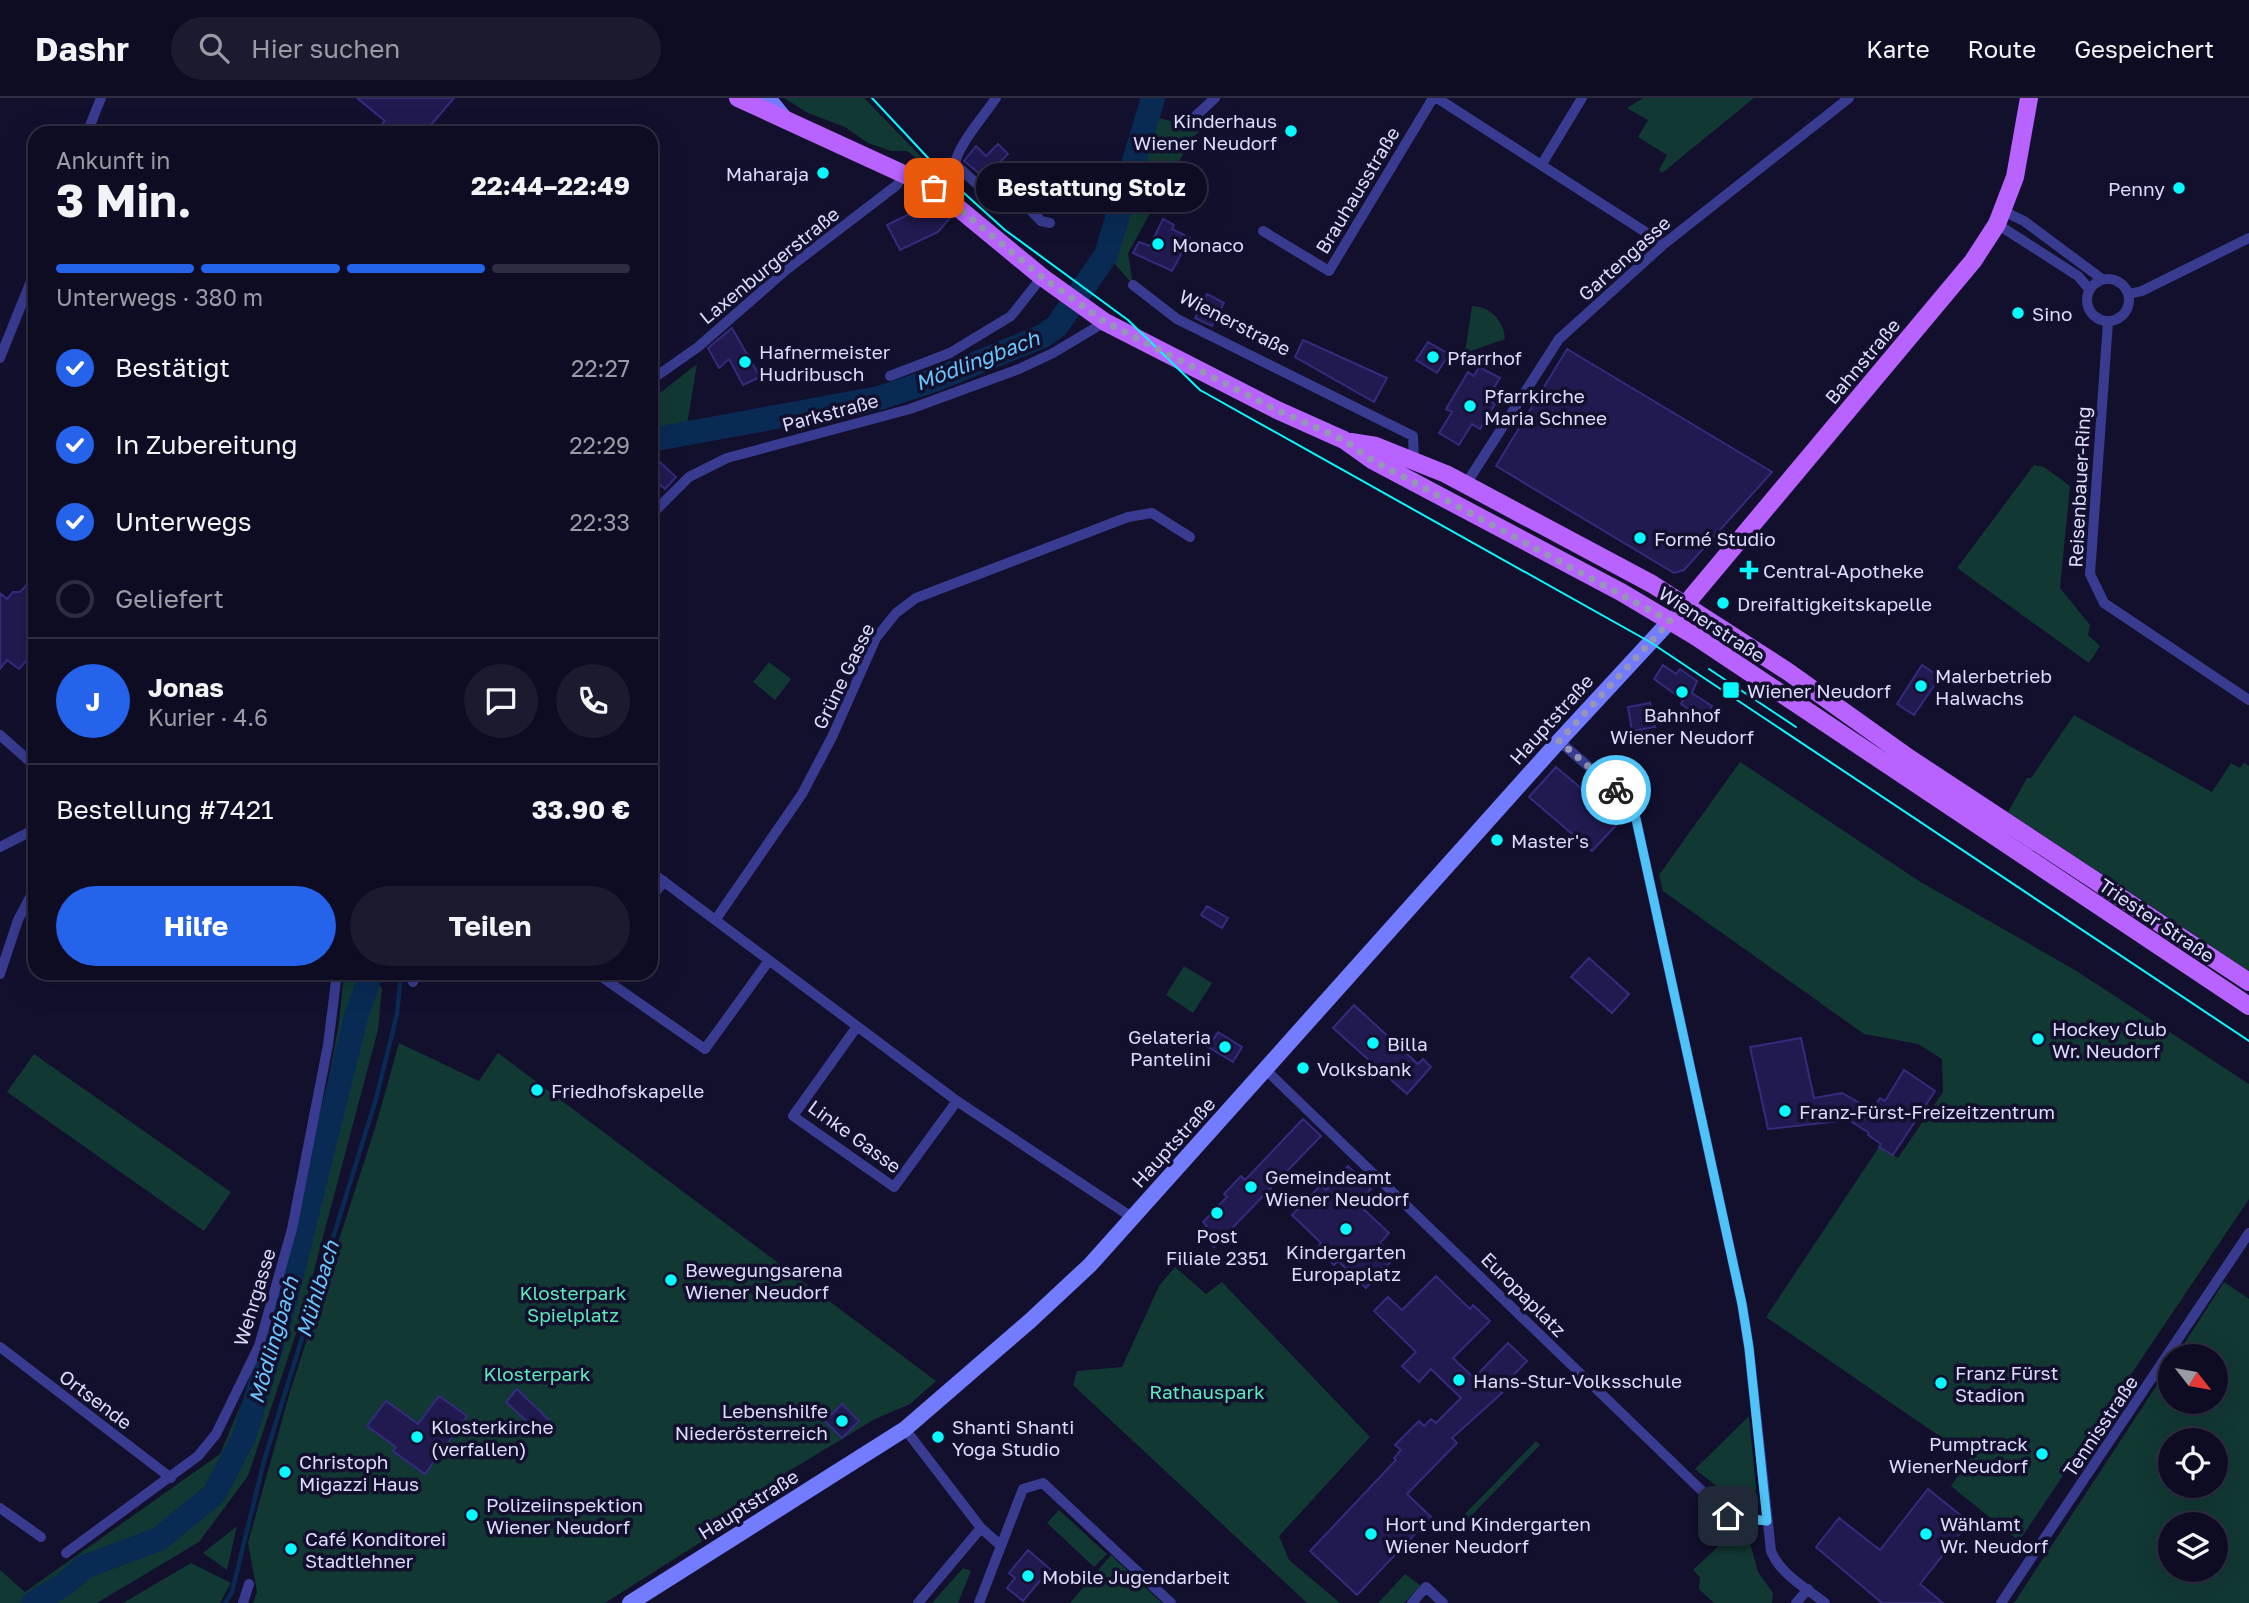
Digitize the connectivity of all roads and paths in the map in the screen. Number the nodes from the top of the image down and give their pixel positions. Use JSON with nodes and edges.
{"nodes":[{"id":1,"x":738,"y":98,"type":"edge"},
{"id":2,"x":768,"y":98,"type":"edge"},
{"id":3,"x":996,"y":98,"type":"edge"},
{"id":4,"x":1215,"y":98,"type":"edge"},
{"id":5,"x":1435,"y":98,"type":"edge"},
{"id":6,"x":1582,"y":98,"type":"edge"},
{"id":7,"x":1849,"y":98,"type":"edge"},
{"id":8,"x":2029,"y":98,"type":"edge"},
{"id":9,"x":98,"y":100,"type":"edge"},
{"id":10,"x":786,"y":120,"type":"junction"},
{"id":11,"x":1188,"y":123,"type":"dead end"},
{"id":12,"x":89,"y":126,"type":"edge"},
{"id":13,"x":1542,"y":164,"type":"junction"},
{"id":14,"x":904,"y":172,"type":"junction"},
{"id":15,"x":2000,"y":217,"type":"junction"},
{"id":16,"x":1050,"y":223,"type":"dead end"},
{"id":17,"x":1263,"y":231,"type":"dead end"},
{"id":18,"x":2249,"y":238,"type":"edge"},
{"id":19,"x":1664,"y":244,"type":"junction"},
{"id":20,"x":1042,"y":277,"type":"junction"},
{"id":21,"x":2102,"y":279,"type":"junction"},
{"id":22,"x":1133,"y":285,"type":"dead end"},
{"id":23,"x":28,"y":288,"type":"edge"},
{"id":24,"x":2090,"y":289,"type":"junction"},
{"id":25,"x":2129,"y":294,"type":"junction"},
{"id":26,"x":1105,"y":322,"type":"junction"},
{"id":27,"x":2108,"y":322,"type":"junction"},
{"id":28,"x":0,"y":358,"type":"edge"},
{"id":29,"x":658,"y":375,"type":"edge"},
{"id":30,"x":890,"y":376,"type":"dead end"},
{"id":31,"x":1344,"y":440,"type":"junction"},
{"id":32,"x":1414,"y":461,"type":"junction"},
{"id":33,"x":1466,"y":484,"type":"junction"},
{"id":34,"x":658,"y":508,"type":"edge"},
{"id":35,"x":1190,"y":537,"type":"dead end"},
{"id":36,"x":1686,"y":604,"type":"junction"},
{"id":37,"x":1670,"y":621,"type":"junction"},
{"id":38,"x":2249,"y":700,"type":"edge"},
{"id":39,"x":0,"y":735,"type":"edge"},
{"id":40,"x":1559,"y":741,"type":"junction"},
{"id":41,"x":28,"y":760,"type":"edge"},
{"id":42,"x":28,"y":833,"type":"edge"},
{"id":43,"x":0,"y":847,"type":"edge"},
{"id":44,"x":2050,"y":851,"type":"joint"},
{"id":45,"x":2042,"y":868,"type":"joint"},
{"id":46,"x":658,"y":877,"type":"edge"},
{"id":47,"x":664,"y":881,"type":"junction"},
{"id":48,"x":658,"y":889,"type":"edge"},
{"id":49,"x":28,"y":901,"type":"edge"},
{"id":50,"x":716,"y":919,"type":"junction"},
{"id":51,"x":768,"y":962,"type":"junction"},
{"id":52,"x":0,"y":974,"type":"edge"},
{"id":53,"x":336,"y":980,"type":"edge"},
{"id":54,"x":606,"y":980,"type":"edge"},
{"id":55,"x":2249,"y":982,"type":"edge"},
{"id":56,"x":2249,"y":1006,"type":"edge"},
{"id":57,"x":856,"y":1028,"type":"junction"},
{"id":58,"x":1266,"y":1070,"type":"junction"},
{"id":59,"x":957,"y":1101,"type":"junction"},
{"id":60,"x":1133,"y":1218,"type":"junction"},
{"id":61,"x":2249,"y":1233,"type":"edge"},
{"id":62,"x":0,"y":1347,"type":"edge"},
{"id":63,"x":905,"y":1429,"type":"junction"},
{"id":64,"x":171,"y":1478,"type":"junction"},
{"id":65,"x":0,"y":1508,"type":"edge"},
{"id":66,"x":1767,"y":1521,"type":"junction"},
{"id":67,"x":981,"y":1528,"type":"junction"},
{"id":68,"x":41,"y":1537,"type":"dead end"},
{"id":69,"x":1000,"y":1545,"type":"junction"},
{"id":70,"x":66,"y":1553,"type":"dead end"},
{"id":71,"x":249,"y":1584,"type":"dead end"},
{"id":72,"x":1808,"y":1589,"type":"junction"},
{"id":73,"x":243,"y":1603,"type":"edge"},
{"id":74,"x":630,"y":1603,"type":"edge"},
{"id":75,"x":918,"y":1603,"type":"edge"},
{"id":76,"x":979,"y":1603,"type":"edge"},
{"id":77,"x":1171,"y":1603,"type":"edge"},
{"id":78,"x":1412,"y":1603,"type":"edge"},
{"id":79,"x":1443,"y":1603,"type":"edge"},
{"id":80,"x":1797,"y":1603,"type":"edge"},
{"id":81,"x":1825,"y":1603,"type":"edge"},
{"id":82,"x":2001,"y":1603,"type":"edge"}],
"edges":[{"from":1,"to":10,"type":"main road","name":"Wienerstraße"},
{"from":2,"to":10,"type":"street"},
{"from":3,"to":16,"type":"street"},
{"from":4,"to":11,"type":"street"},
{"from":5,"to":13,"type":"street","name":"Brauhausstraße"},
{"from":5,"to":17,"type":"street","name":"Brauhausstraße"},
{"from":6,"to":13,"type":"street"},
{"from":7,"to":19,"type":"street","name":"Gartengasse"},
{"from":8,"to":15,"type":"main road","name":"Bahnstraße"},
{"from":9,"to":12,"type":"street"},
{"from":10,"to":14,"type":"main road","name":"Wienerstraße"},
{"from":13,"to":19,"type":"street","name":"Brauhausstraße"},
{"from":14,"to":20,"type":"main road","name":"Wienerstraße"},
{"from":14,"to":29,"type":"street","name":"Laxenburgerstraße"},
{"from":15,"to":21,"type":"street"},
{"from":15,"to":24,"type":"street"},
{"from":15,"to":36,"type":"main road","name":"Bahnstraße"},
{"from":18,"to":25,"type":"street"},
{"from":19,"to":33,"type":"street","name":"Gartengasse"},
{"from":20,"to":26,"type":"main road","name":"Wienerstraße"},
{"from":20,"to":30,"type":"street","name":"Parkstraße"},
{"from":21,"to":24,"type":"street"},
{"from":21,"to":25,"type":"street"},
{"from":22,"to":32,"type":"street","name":"Wienerstraße"},
{"from":23,"to":28,"type":"street"},
{"from":24,"to":27,"type":"street"},
{"from":25,"to":27,"type":"street"},
{"from":26,"to":31,"type":"main road","name":"Wienerstraße"},
{"from":26,"to":34,"type":"street","name":"Parkstraße"},
{"from":27,"to":38,"type":"street","name":"Reisenbauer-Ring"},
{"from":31,"to":32,"type":"main road","name":"Wienerstraße"},
{"from":31,"to":37,"type":"main road","name":"Wienerstraße"},
{"from":32,"to":33,"type":"main road","name":"Wienerstraße"},
{"from":33,"to":36,"type":"main road","name":"Wienerstraße"},
{"from":35,"to":50,"type":"street","name":"Grüne Gasse"},
{"from":36,"to":37,"type":"main road","name":"Bahnstraße"},
{"from":36,"to":44,"type":"main road","name":"Wienerstraße"},
{"from":37,"to":40,"type":"street","name":"Hauptstraße"},
{"from":37,"to":45,"type":"main road","name":"Wienerstraße"},
{"from":39,"to":41,"type":"street"},
{"from":40,"to":58,"type":"street","name":"Hauptstraße"},
{"from":40,"to":66,"type":"street"},
{"from":42,"to":43,"type":"street"},
{"from":44,"to":55,"type":"main road","name":"Triester Straße"},
{"from":45,"to":56,"type":"main road","name":"Triester Straße"},
{"from":46,"to":47,"type":"street"},
{"from":47,"to":48,"type":"street"},
{"from":47,"to":50,"type":"street"},
{"from":49,"to":52,"type":"street"},
{"from":50,"to":51,"type":"street"},
{"from":51,"to":54,"type":"street"},
{"from":51,"to":57,"type":"street"},
{"from":53,"to":64,"type":"street","name":"Wehrgasse"},
{"from":57,"to":59,"type":"street"},
{"from":57,"to":59,"type":"street","name":"Linke Gasse"},
{"from":58,"to":60,"type":"street","name":"Hauptstraße"},
{"from":58,"to":66,"type":"street","name":"Europaplatz"},
{"from":59,"to":60,"type":"street"},
{"from":60,"to":63,"type":"street","name":"Hauptstraße"},
{"from":61,"to":82,"type":"street","name":"Tennisstraße"},
{"from":62,"to":64,"type":"street","name":"Ortsende"},
{"from":63,"to":67,"type":"street"},
{"from":63,"to":74,"type":"street","name":"Hauptstraße"},
{"from":64,"to":70,"type":"street","name":"Wehrgasse"},
{"from":65,"to":68,"type":"street"},
{"from":66,"to":72,"type":"street"},
{"from":67,"to":69,"type":"street"},
{"from":67,"to":75,"type":"street"},
{"from":69,"to":76,"type":"street"},
{"from":69,"to":77,"type":"street"},
{"from":71,"to":73,"type":"street"},
{"from":72,"to":80,"type":"street"},
{"from":72,"to":81,"type":"street"},
{"from":78,"to":79,"type":"street"}]}
